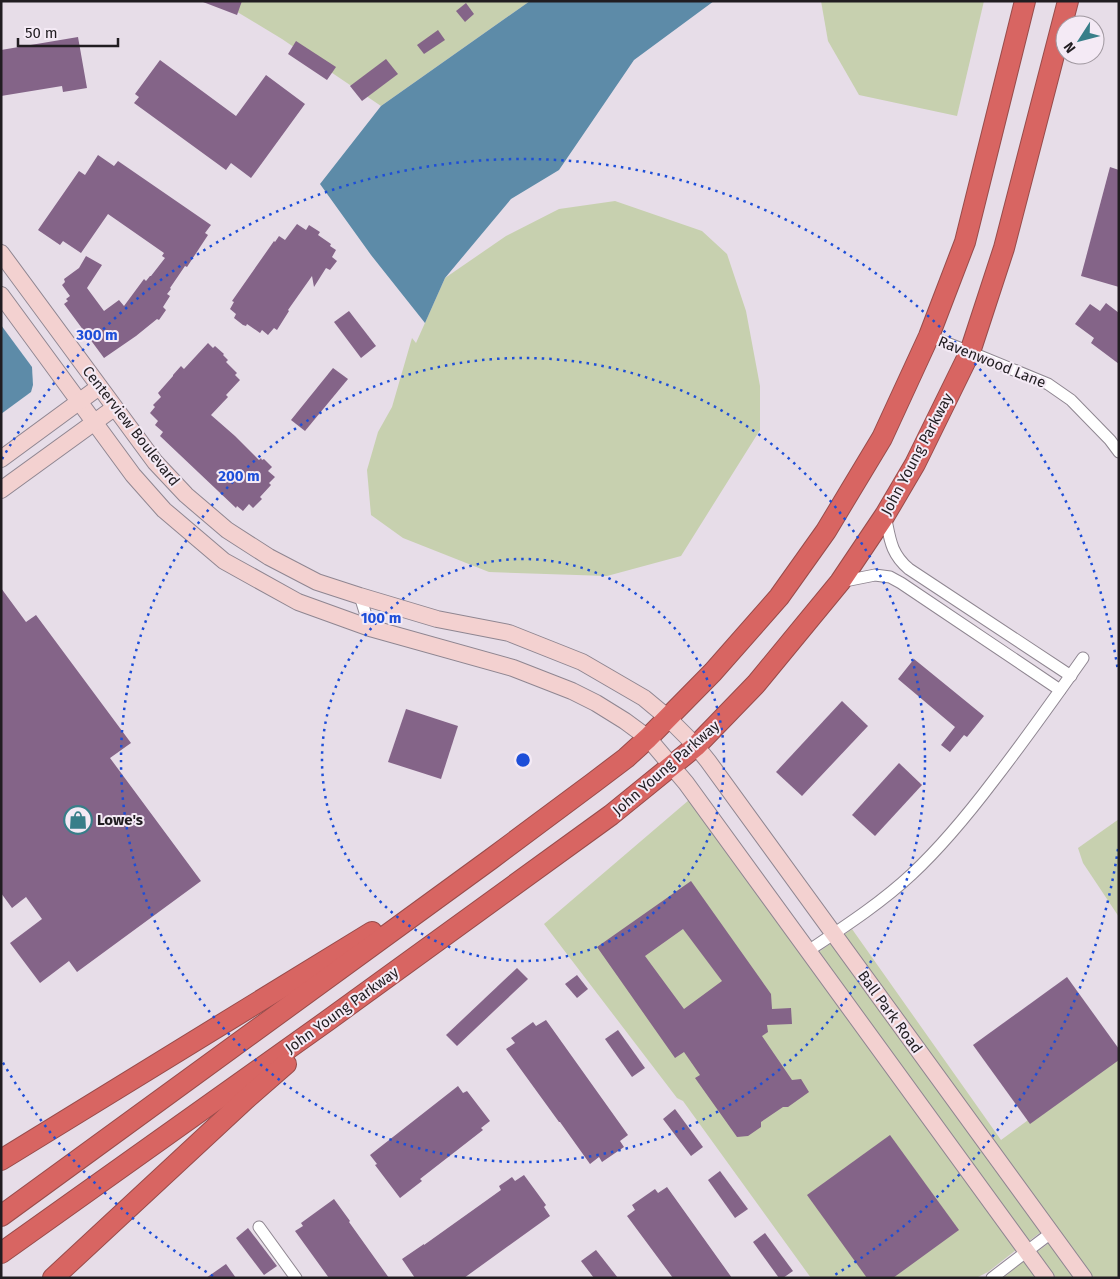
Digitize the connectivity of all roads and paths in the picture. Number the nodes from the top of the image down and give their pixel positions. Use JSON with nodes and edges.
{"nodes":[{"id":1,"x":1025,"y":1,"type":"edge"},
{"id":2,"x":1068,"y":1,"type":"edge"},
{"id":3,"x":1,"y":253,"type":"edge"},
{"id":4,"x":1,"y":294,"type":"edge"},
{"id":5,"x":929,"y":336,"type":"junction"},
{"id":6,"x":970,"y":352,"type":"junction"},
{"id":7,"x":99,"y":387,"type":"junction"},
{"id":8,"x":80,"y":402,"type":"junction"},
{"id":9,"x":114,"y":408,"type":"junction"},
{"id":10,"x":94,"y":422,"type":"junction"},
{"id":11,"x":1119,"y":452,"type":"edge"},
{"id":12,"x":1,"y":459,"type":"edge"},
{"id":13,"x":1,"y":490,"type":"edge"},
{"id":14,"x":885,"y":515,"type":"junction"},
{"id":15,"x":840,"y":582,"type":"junction"},
{"id":16,"x":935,"y":586,"type":"junction"},
{"id":17,"x":360,"y":596,"type":"junction"},
{"id":18,"x":927,"y":600,"type":"junction"},
{"id":19,"x":370,"y":628,"type":"junction"},
{"id":20,"x":1083,"y":658,"type":"dead end"},
{"id":21,"x":1071,"y":676,"type":"junction"},
{"id":22,"x":1060,"y":690,"type":"junction"},
{"id":23,"x":668,"y":718,"type":"junction"},
{"id":24,"x":648,"y":738,"type":"junction"},
{"id":25,"x":696,"y":746,"type":"junction"},
{"id":26,"x":672,"y":766,"type":"junction"},
{"id":27,"x":491,"y":859,"type":"junction"},
{"id":28,"x":834,"y":934,"type":"junction"},
{"id":29,"x":808,"y":951,"type":"junction"},
{"id":30,"x":327,"y":1021,"type":"junction"},
{"id":31,"x":1,"y":1160,"type":"edge"},
{"id":32,"x":1,"y":1216,"type":"edge"},
{"id":33,"x":259,"y":1227,"type":"dead end"},
{"id":34,"x":1051,"y":1233,"type":"junction"},
{"id":35,"x":1026,"y":1251,"type":"junction"},
{"id":36,"x":1,"y":1253,"type":"edge"},
{"id":37,"x":53,"y":1278,"type":"edge"},
{"id":38,"x":296,"y":1278,"type":"edge"},
{"id":39,"x":992,"y":1278,"type":"edge"},
{"id":40,"x":1046,"y":1278,"type":"edge"},
{"id":41,"x":1084,"y":1278,"type":"edge"}],
"edges":[{"from":1,"to":5,"type":"highway"},
{"from":2,"to":6,"type":"highway","name":"John Young Parkway"},
{"from":3,"to":7,"type":"street","name":"Centerview Boulevard"},
{"from":4,"to":8,"type":"street","name":"Centerview Boulevard"},
{"from":5,"to":6,"type":"street","name":"Ravenwood Lane"},
{"from":5,"to":23,"type":"highway"},
{"from":6,"to":11,"type":"street","name":"Ravenwood Lane"},
{"from":6,"to":14,"type":"highway","name":"John Young Parkway"},
{"from":7,"to":8,"type":"street"},
{"from":7,"to":9,"type":"street","name":"Centerview Boulevard"},
{"from":8,"to":10,"type":"street","name":"Centerview Boulevard"},
{"from":8,"to":12,"type":"street"},
{"from":9,"to":10,"type":"street"},
{"from":9,"to":17,"type":"street","name":"Centerview Boulevard"},
{"from":10,"to":13,"type":"street"},
{"from":10,"to":19,"type":"street","name":"Centerview Boulevard"},
{"from":14,"to":15,"type":"highway","name":"John Young Parkway"},
{"from":14,"to":16,"type":"street"},
{"from":15,"to":18,"type":"street"},
{"from":15,"to":25,"type":"highway","name":"John Young Parkway"},
{"from":16,"to":18,"type":"street"},
{"from":16,"to":21,"type":"street"},
{"from":17,"to":19,"type":"street"},
{"from":17,"to":23,"type":"street","name":"Centerview Boulevard"},
{"from":18,"to":22,"type":"street"},
{"from":19,"to":24,"type":"street","name":"Centerview Boulevard"},
{"from":20,"to":21,"type":"street"},
{"from":21,"to":22,"type":"street"},
{"from":22,"to":28,"type":"street"},
{"from":23,"to":24,"type":"highway"},
{"from":23,"to":25,"type":"street","name":"Centerview Boulevard"},
{"from":24,"to":26,"type":"street","name":"Centerview Boulevard"},
{"from":24,"to":27,"type":"highway"},
{"from":25,"to":26,"type":"highway","name":"John Young Parkway"},
{"from":25,"to":28,"type":"street","name":"Ball Park Road"},
{"from":26,"to":29,"type":"street","name":"Ball Park Road"},
{"from":26,"to":30,"type":"highway","name":"John Young Parkway"},
{"from":27,"to":31,"type":"highway"},
{"from":27,"to":32,"type":"highway"},
{"from":28,"to":29,"type":"street"},
{"from":28,"to":34,"type":"street","name":"Ball Park Road"},
{"from":29,"to":35,"type":"street","name":"Ball Park Road"},
{"from":30,"to":36,"type":"highway","name":"John Young Parkway"},
{"from":30,"to":37,"type":"highway"},
{"from":33,"to":38,"type":"street"},
{"from":34,"to":35,"type":"street"},
{"from":34,"to":41,"type":"street","name":"Ball Park Road"},
{"from":35,"to":39,"type":"street"},
{"from":35,"to":40,"type":"street","name":"Ball Park Road"}]}
